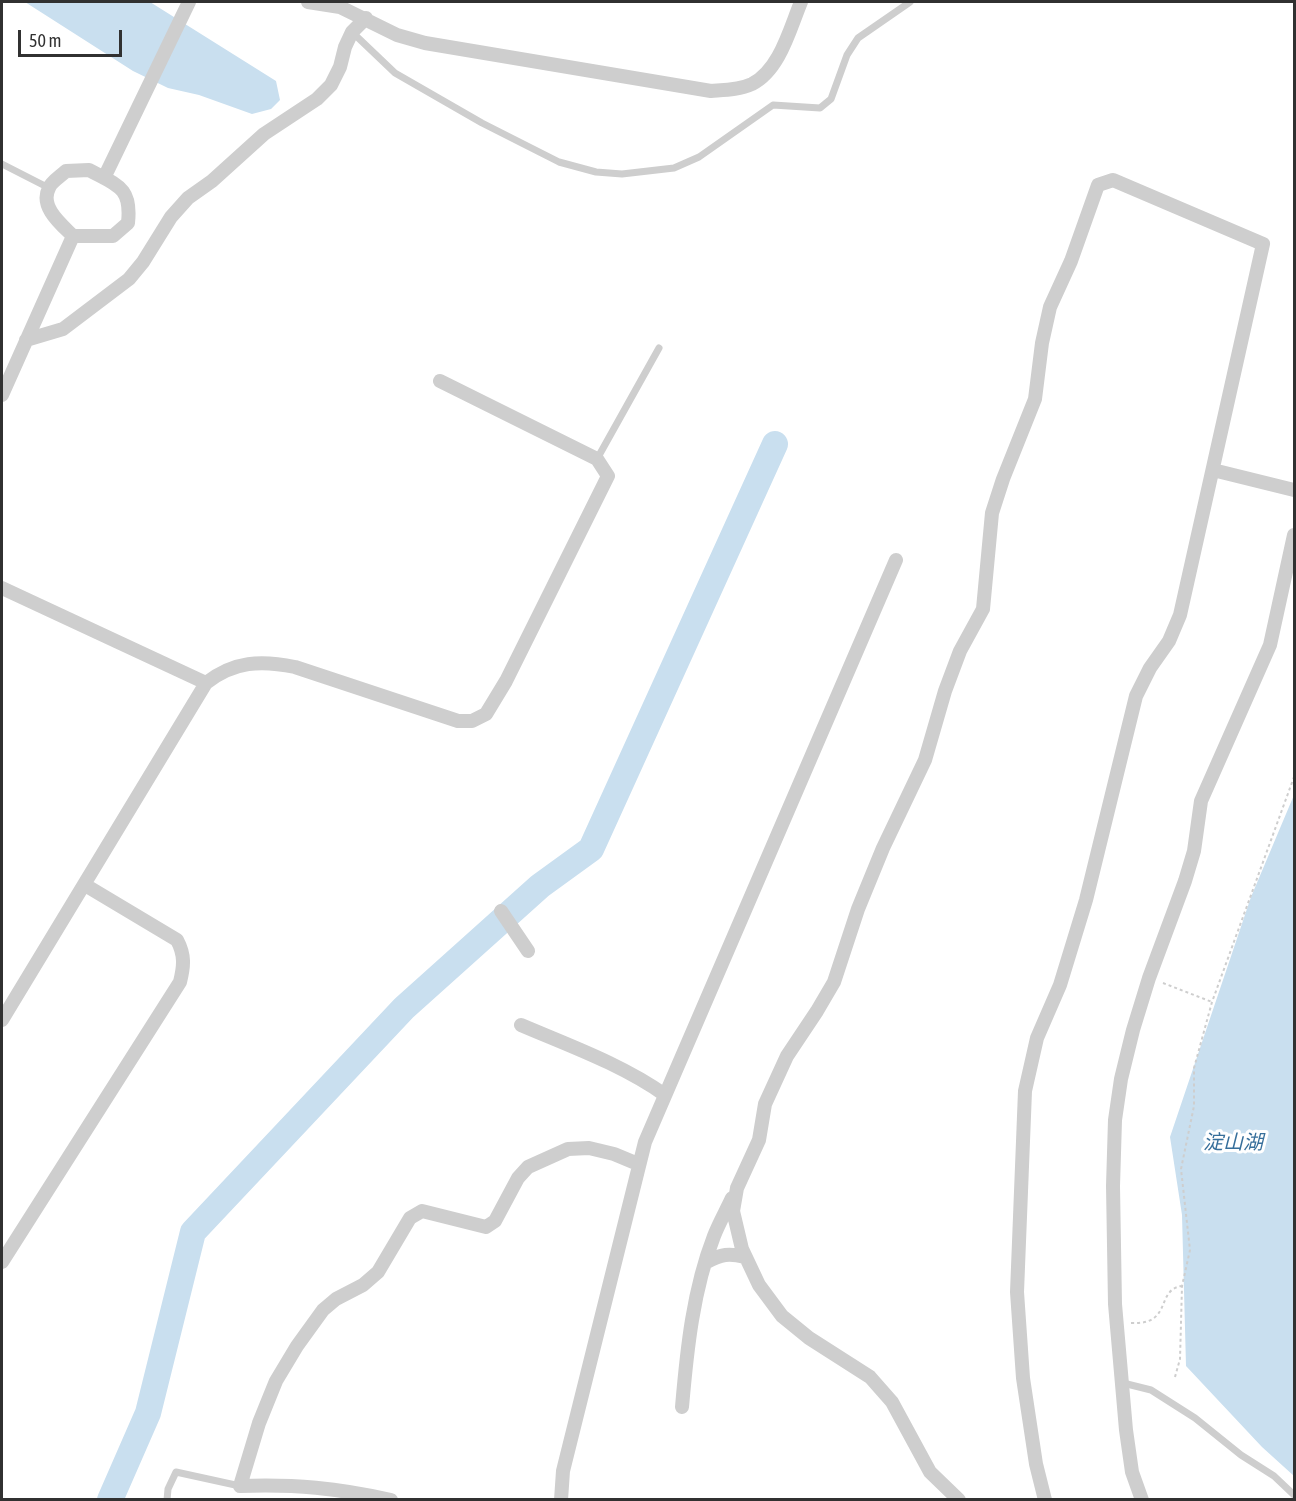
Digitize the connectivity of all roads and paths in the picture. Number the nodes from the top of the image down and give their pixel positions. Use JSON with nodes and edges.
{"nodes":[{"id":1,"x":308,"y":2,"type":"edge"},
{"id":2,"x":801,"y":2,"type":"edge"},
{"id":3,"x":910,"y":2,"type":"edge"},
{"id":4,"x":187,"y":6,"type":"edge"},
{"id":5,"x":366,"y":18,"type":"junction"},
{"id":6,"x":352,"y":32,"type":"junction"},
{"id":7,"x":2,"y":164,"type":"edge"},
{"id":8,"x":104,"y":178,"type":"junction"},
{"id":9,"x":49,"y":188,"type":"junction"},
{"id":10,"x":74,"y":236,"type":"junction"},
{"id":11,"x":26,"y":340,"type":"junction"},
{"id":12,"x":659,"y":348,"type":"dead end"},
{"id":13,"x":440,"y":381,"type":"dead end"},
{"id":14,"x":2,"y":395,"type":"edge"},
{"id":15,"x":597,"y":459,"type":"junction"},
{"id":16,"x":1213,"y":470,"type":"junction"},
{"id":17,"x":1294,"y":490,"type":"edge"},
{"id":18,"x":1294,"y":535,"type":"edge"},
{"id":19,"x":896,"y":560,"type":"dead end"},
{"id":20,"x":2,"y":588,"type":"edge"},
{"id":21,"x":206,"y":683,"type":"junction"},
{"id":22,"x":1294,"y":777,"type":"edge"},
{"id":23,"x":85,"y":885,"type":"junction"},
{"id":24,"x":501,"y":911,"type":"dead end"},
{"id":25,"x":528,"y":951,"type":"dead end"},
{"id":26,"x":1149,"y":978,"type":"junction"},
{"id":27,"x":1212,"y":1002,"type":"junction"},
{"id":28,"x":2,"y":1020,"type":"edge"},
{"id":29,"x":521,"y":1026,"type":"dead end"},
{"id":30,"x":665,"y":1095,"type":"junction"},
{"id":31,"x":638,"y":1164,"type":"junction"},
{"id":32,"x":737,"y":1188,"type":"junction"},
{"id":33,"x":745,"y":1257,"type":"junction"},
{"id":34,"x":2,"y":1262,"type":"edge"},
{"id":35,"x":706,"y":1262,"type":"junction"},
{"id":36,"x":1182,"y":1286,"type":"junction"},
{"id":37,"x":1116,"y":1322,"type":"junction"},
{"id":38,"x":1175,"y":1377,"type":"dead end"},
{"id":39,"x":1121,"y":1383,"type":"junction"},
{"id":40,"x":682,"y":1407,"type":"dead end"},
{"id":41,"x":240,"y":1486,"type":"junction"},
{"id":42,"x":1294,"y":1495,"type":"edge"},
{"id":43,"x":167,"y":1500,"type":"edge"},
{"id":44,"x":391,"y":1500,"type":"edge"},
{"id":45,"x":561,"y":1500,"type":"edge"},
{"id":46,"x":959,"y":1500,"type":"edge"},
{"id":47,"x":1045,"y":1500,"type":"edge"},
{"id":48,"x":1142,"y":1500,"type":"edge"}],
"edges":[{"from":1,"to":5,"type":"street"},
{"from":2,"to":5,"type":"street"},
{"from":3,"to":6,"type":"lane"},
{"from":4,"to":8,"type":"street"},
{"from":5,"to":6,"type":"street"},
{"from":6,"to":11,"type":"street"},
{"from":7,"to":9,"type":"lane"},
{"from":8,"to":9,"type":"street"},
{"from":8,"to":10,"type":"street"},
{"from":9,"to":10,"type":"street"},
{"from":10,"to":11,"type":"street"},
{"from":11,"to":14,"type":"street"},
{"from":12,"to":15,"type":"lane"},
{"from":13,"to":15,"type":"street"},
{"from":15,"to":21,"type":"street"},
{"from":16,"to":17,"type":"street"},
{"from":16,"to":32,"type":"street"},
{"from":16,"to":47,"type":"street"},
{"from":18,"to":26,"type":"street"},
{"from":19,"to":30,"type":"street"},
{"from":20,"to":21,"type":"street"},
{"from":21,"to":23,"type":"street"},
{"from":22,"to":27,"type":"path"},
{"from":23,"to":28,"type":"street"},
{"from":23,"to":34,"type":"street"},
{"from":24,"to":25,"type":"street"},
{"from":26,"to":27,"type":"path"},
{"from":26,"to":37,"type":"street"},
{"from":27,"to":36,"type":"path"},
{"from":29,"to":30,"type":"street"},
{"from":30,"to":31,"type":"street"},
{"from":31,"to":41,"type":"street"},
{"from":31,"to":45,"type":"street"},
{"from":32,"to":33,"type":"street"},
{"from":32,"to":35,"type":"street"},
{"from":33,"to":35,"type":"street"},
{"from":33,"to":46,"type":"street"},
{"from":35,"to":40,"type":"street"},
{"from":36,"to":37,"type":"path"},
{"from":36,"to":38,"type":"path"},
{"from":37,"to":39,"type":"street"},
{"from":39,"to":42,"type":"lane"},
{"from":39,"to":48,"type":"street"},
{"from":41,"to":43,"type":"lane"},
{"from":41,"to":44,"type":"street"}]}
